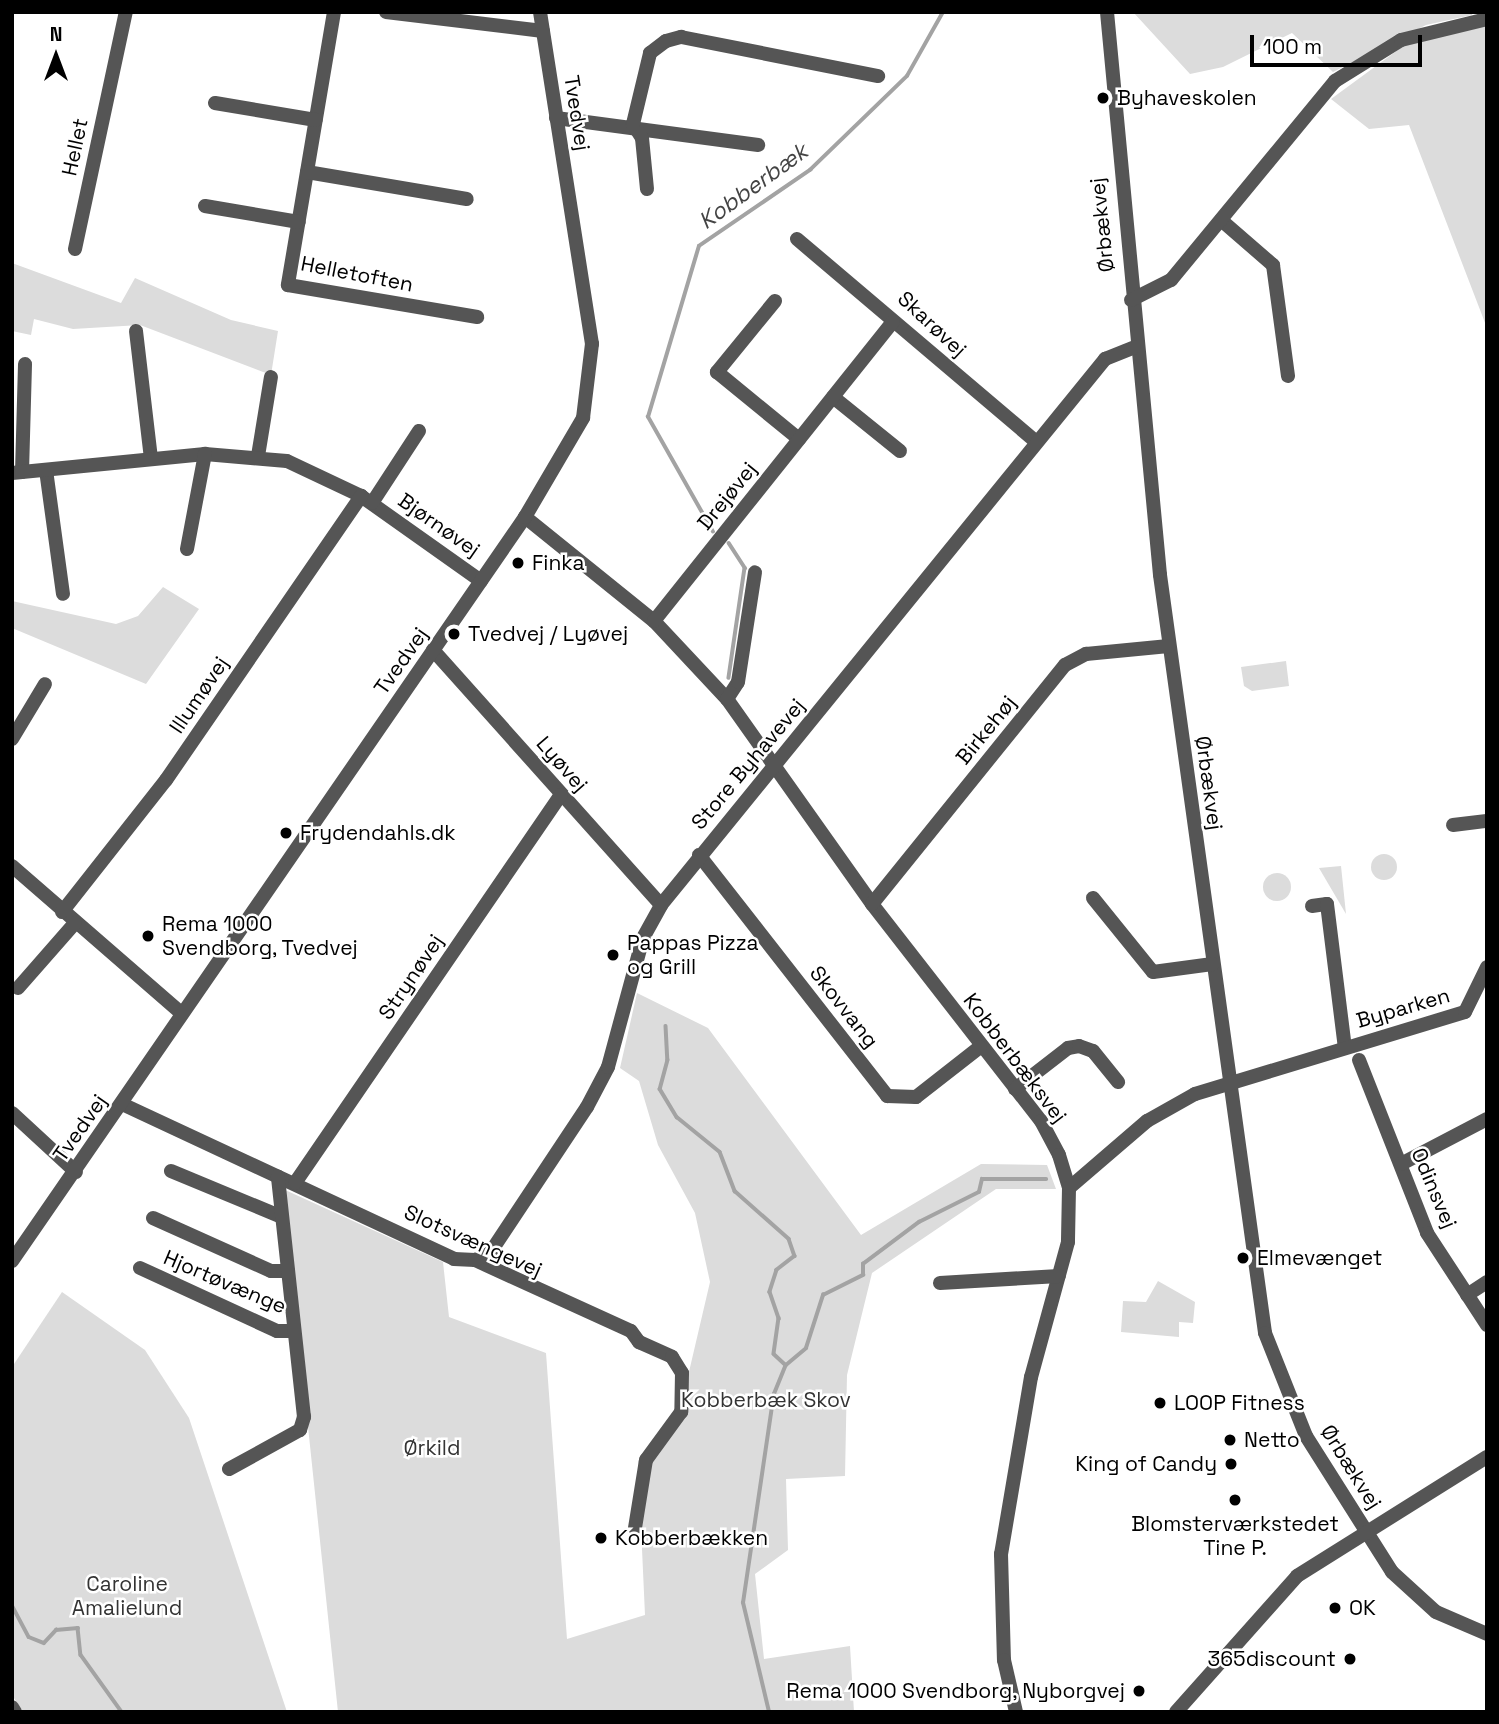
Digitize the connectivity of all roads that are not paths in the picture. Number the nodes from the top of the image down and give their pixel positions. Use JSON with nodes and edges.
{"nodes":[{"id":1,"x":126,"y":12,"type":"edge"},
{"id":2,"x":334,"y":12,"type":"edge"},
{"id":3,"x":386,"y":12,"type":"edge"},
{"id":4,"x":540,"y":12,"type":"edge"},
{"id":5,"x":1107,"y":12,"type":"edge"},
{"id":6,"x":1487,"y":19,"type":"edge"},
{"id":7,"x":543,"y":31,"type":"junction"},
{"id":8,"x":878,"y":75,"type":"dead end"},
{"id":9,"x":215,"y":103,"type":"dead end"},
{"id":10,"x":556,"y":118,"type":"junction"},
{"id":11,"x":316,"y":120,"type":"junction"},
{"id":12,"x":633,"y":124,"type":"junction"},
{"id":13,"x":758,"y":145,"type":"dead end"},
{"id":14,"x":307,"y":172,"type":"junction"},
{"id":15,"x":647,"y":189,"type":"dead end"},
{"id":16,"x":467,"y":199,"type":"dead end"},
{"id":17,"x":205,"y":206,"type":"dead end"},
{"id":18,"x":1221,"y":220,"type":"junction"},
{"id":19,"x":299,"y":222,"type":"junction"},
{"id":20,"x":797,"y":239,"type":"dead end"},
{"id":21,"x":75,"y":249,"type":"dead end"},
{"id":22,"x":1131,"y":300,"type":"junction"},
{"id":23,"x":775,"y":301,"type":"dead end"},
{"id":24,"x":477,"y":317,"type":"dead end"},
{"id":25,"x":892,"y":322,"type":"junction"},
{"id":26,"x":136,"y":331,"type":"dead end"},
{"id":27,"x":1134,"y":347,"type":"junction"},
{"id":28,"x":25,"y":364,"type":"dead end"},
{"id":29,"x":1288,"y":376,"type":"dead end"},
{"id":30,"x":271,"y":377,"type":"dead end"},
{"id":31,"x":833,"y":397,"type":"junction"},
{"id":32,"x":419,"y":431,"type":"dead end"},
{"id":33,"x":799,"y":439,"type":"junction"},
{"id":34,"x":1036,"y":442,"type":"junction"},
{"id":35,"x":900,"y":451,"type":"dead end"},
{"id":36,"x":205,"y":454,"type":"junction"},
{"id":37,"x":258,"y":456,"type":"junction"},
{"id":38,"x":150,"y":459,"type":"junction"},
{"id":39,"x":46,"y":470,"type":"junction"},
{"id":40,"x":17,"y":472,"type":"edge"},
{"id":41,"x":366,"y":499,"type":"junction"},
{"id":42,"x":525,"y":517,"type":"junction"},
{"id":43,"x":187,"y":549,"type":"dead end"},
{"id":44,"x":755,"y":572,"type":"dead end"},
{"id":45,"x":481,"y":581,"type":"junction"},
{"id":46,"x":62,"y":594,"type":"dead end"},
{"id":47,"x":654,"y":621,"type":"junction"},
{"id":48,"x":1169,"y":646,"type":"junction"},
{"id":49,"x":433,"y":650,"type":"junction"},
{"id":50,"x":45,"y":684,"type":"dead end"},
{"id":51,"x":726,"y":699,"type":"junction"},
{"id":52,"x":12,"y":739,"type":"edge"},
{"id":53,"x":775,"y":765,"type":"junction"},
{"id":54,"x":561,"y":795,"type":"junction"},
{"id":55,"x":1487,"y":821,"type":"edge"},
{"id":56,"x":1453,"y":825,"type":"dead end"},
{"id":57,"x":699,"y":855,"type":"junction"},
{"id":58,"x":12,"y":866,"type":"edge"},
{"id":59,"x":1093,"y":898,"type":"dead end"},
{"id":60,"x":872,"y":904,"type":"junction"},
{"id":61,"x":661,"y":905,"type":"junction"},
{"id":62,"x":1312,"y":905,"type":"dead end"},
{"id":63,"x":62,"y":912,"type":"junction"},
{"id":64,"x":75,"y":923,"type":"junction"},
{"id":65,"x":1212,"y":964,"type":"junction"},
{"id":66,"x":1487,"y":967,"type":"edge"},
{"id":67,"x":18,"y":988,"type":"dead end"},
{"id":68,"x":182,"y":1014,"type":"junction"},
{"id":69,"x":980,"y":1047,"type":"junction"},
{"id":70,"x":1345,"y":1048,"type":"junction"},
{"id":71,"x":1359,"y":1059,"type":"dead end"},
{"id":72,"x":1118,"y":1082,"type":"dead end"},
{"id":73,"x":1229,"y":1084,"type":"junction"},
{"id":74,"x":1015,"y":1089,"type":"junction"},
{"id":75,"x":122,"y":1104,"type":"junction"},
{"id":76,"x":12,"y":1113,"type":"edge"},
{"id":77,"x":1487,"y":1119,"type":"edge"},
{"id":78,"x":1401,"y":1164,"type":"junction"},
{"id":79,"x":171,"y":1171,"type":"dead end"},
{"id":80,"x":75,"y":1172,"type":"junction"},
{"id":81,"x":278,"y":1176,"type":"junction"},
{"id":82,"x":295,"y":1183,"type":"junction"},
{"id":83,"x":1069,"y":1188,"type":"junction"},
{"id":84,"x":282,"y":1217,"type":"junction"},
{"id":85,"x":153,"y":1218,"type":"dead end"},
{"id":86,"x":475,"y":1259,"type":"junction"},
{"id":87,"x":12,"y":1261,"type":"edge"},
{"id":88,"x":140,"y":1268,"type":"dead end"},
{"id":89,"x":288,"y":1271,"type":"junction"},
{"id":90,"x":1059,"y":1276,"type":"junction"},
{"id":91,"x":1487,"y":1282,"type":"edge"},
{"id":92,"x":940,"y":1283,"type":"dead end"},
{"id":93,"x":1467,"y":1295,"type":"junction"},
{"id":94,"x":1487,"y":1325,"type":"edge"},
{"id":95,"x":294,"y":1332,"type":"junction"},
{"id":96,"x":1487,"y":1457,"type":"edge"},
{"id":97,"x":229,"y":1469,"type":"dead end"},
{"id":98,"x":635,"y":1528,"type":"dead end"},
{"id":99,"x":1367,"y":1532,"type":"junction"},
{"id":100,"x":1487,"y":1634,"type":"edge"},
{"id":101,"x":1016,"y":1712,"type":"edge"},
{"id":102,"x":1176,"y":1712,"type":"edge"}],
"edges":[{"from":1,"to":21,"type":"street","name":"Hellet"},
{"from":2,"to":11,"type":"street","name":"Helletoften"},
{"from":3,"to":7,"type":"street"},
{"from":4,"to":7,"type":"street","name":"Tvedvej"},
{"from":5,"to":22,"type":"street","name":"Ørbækvej"},
{"from":6,"to":18,"type":"street"},
{"from":7,"to":10,"type":"street","name":"Tvedvej"},
{"from":8,"to":12,"type":"street"},
{"from":9,"to":11,"type":"street"},
{"from":10,"to":12,"type":"street"},
{"from":10,"to":42,"type":"street","name":"Tvedvej"},
{"from":11,"to":14,"type":"street","name":"Helletoften"},
{"from":12,"to":13,"type":"street"},
{"from":12,"to":15,"type":"street"},
{"from":14,"to":16,"type":"street"},
{"from":14,"to":19,"type":"street","name":"Helletoften"},
{"from":17,"to":19,"type":"street","name":"Helletoften"},
{"from":18,"to":22,"type":"street"},
{"from":18,"to":29,"type":"street"},
{"from":19,"to":24,"type":"street","name":"Helletoften"},
{"from":20,"to":25,"type":"street","name":"Skarøvej"},
{"from":22,"to":27,"type":"street","name":"Ørbækvej"},
{"from":23,"to":33,"type":"street"},
{"from":25,"to":31,"type":"street","name":"Drejøvej"},
{"from":25,"to":34,"type":"street","name":"Skarøvej"},
{"from":26,"to":38,"type":"street"},
{"from":27,"to":34,"type":"street","name":"Store Byhavevej"},
{"from":27,"to":48,"type":"street","name":"Ørbækvej"},
{"from":28,"to":40,"type":"street","name":"Bjørnøvej"},
{"from":30,"to":37,"type":"street"},
{"from":31,"to":33,"type":"street","name":"Drejøvej"},
{"from":31,"to":35,"type":"street"},
{"from":32,"to":41,"type":"street","name":"Bjørnøvej"},
{"from":33,"to":47,"type":"street","name":"Drejøvej"},
{"from":34,"to":53,"type":"street","name":"Store Byhavevej"},
{"from":36,"to":37,"type":"street","name":"Bjørnøvej"},
{"from":36,"to":38,"type":"street","name":"Bjørnøvej"},
{"from":36,"to":43,"type":"street"},
{"from":37,"to":41,"type":"street","name":"Bjørnøvej"},
{"from":38,"to":39,"type":"street","name":"Bjørnøvej"},
{"from":39,"to":40,"type":"street","name":"Bjørnøvej"},
{"from":39,"to":46,"type":"street"},
{"from":41,"to":45,"type":"street","name":"Bjørnøvej"},
{"from":41,"to":63,"type":"street","name":"Illumøvej"},
{"from":42,"to":45,"type":"street","name":"Tvedvej"},
{"from":42,"to":47,"type":"street","name":"Kobberbæksvej"},
{"from":44,"to":51,"type":"street"},
{"from":45,"to":49,"type":"street","name":"Tvedvej"},
{"from":47,"to":51,"type":"street","name":"Kobberbæksvej"},
{"from":48,"to":60,"type":"street","name":"Birkehøj"},
{"from":48,"to":65,"type":"street","name":"Ørbækvej"},
{"from":49,"to":54,"type":"street","name":"Lyøvej"},
{"from":49,"to":68,"type":"street","name":"Tvedvej"},
{"from":50,"to":52,"type":"street"},
{"from":51,"to":53,"type":"street","name":"Kobberbæksvej"},
{"from":53,"to":57,"type":"street","name":"Store Byhavevej"},
{"from":53,"to":60,"type":"street","name":"Kobberbæksvej"},
{"from":54,"to":61,"type":"street","name":"Lyøvej"},
{"from":54,"to":82,"type":"street","name":"Strynøvej"},
{"from":55,"to":56,"type":"street"},
{"from":57,"to":61,"type":"street","name":"Store Byhavevej"},
{"from":57,"to":69,"type":"street","name":"Skovvang"},
{"from":58,"to":63,"type":"street"},
{"from":59,"to":65,"type":"street"},
{"from":60,"to":69,"type":"street","name":"Kobberbæksvej"},
{"from":61,"to":86,"type":"street","name":"Store Byhavevej"},
{"from":62,"to":70,"type":"street","name":"Byparken"},
{"from":63,"to":64,"type":"street"},
{"from":64,"to":67,"type":"street"},
{"from":64,"to":68,"type":"street"},
{"from":65,"to":73,"type":"street","name":"Ørbækvej"},
{"from":66,"to":70,"type":"street","name":"Byparken"},
{"from":68,"to":75,"type":"street","name":"Tvedvej"},
{"from":69,"to":74,"type":"street","name":"Kobberbæksvej"},
{"from":70,"to":73,"type":"street","name":"Byparken"},
{"from":71,"to":78,"type":"street","name":"Odinsvej"},
{"from":72,"to":74,"type":"street"},
{"from":73,"to":83,"type":"street","name":"Byparken"},
{"from":73,"to":99,"type":"street","name":"Ørbækvej"},
{"from":74,"to":83,"type":"street","name":"Kobberbæksvej"},
{"from":75,"to":80,"type":"street","name":"Tvedvej"},
{"from":75,"to":81,"type":"street","name":"Slotsvængevej"},
{"from":76,"to":80,"type":"street"},
{"from":77,"to":78,"type":"street"},
{"from":78,"to":93,"type":"street","name":"Odinsvej"},
{"from":79,"to":84,"type":"street"},
{"from":80,"to":87,"type":"street","name":"Tvedvej"},
{"from":81,"to":82,"type":"street","name":"Slotsvængevej"},
{"from":81,"to":84,"type":"street","name":"Hjortøvænge"},
{"from":82,"to":86,"type":"street","name":"Slotsvængevej"},
{"from":83,"to":90,"type":"street","name":"Kobberbæksvej"},
{"from":84,"to":89,"type":"street","name":"Hjortøvænge"},
{"from":85,"to":89,"type":"street","name":"Hjortøvænge"},
{"from":86,"to":98,"type":"street","name":"Slotsvængevej"},
{"from":88,"to":95,"type":"street","name":"Hjortøvænge"},
{"from":89,"to":95,"type":"street","name":"Hjortøvænge"},
{"from":90,"to":92,"type":"street"},
{"from":90,"to":101,"type":"street","name":"Kobberbæksvej"},
{"from":91,"to":93,"type":"street"},
{"from":93,"to":94,"type":"street","name":"Odinsvej"},
{"from":95,"to":97,"type":"street","name":"Hjortøvænge"},
{"from":96,"to":99,"type":"street"},
{"from":99,"to":100,"type":"street","name":"Ørbækvej"},
{"from":99,"to":102,"type":"street"}]}
